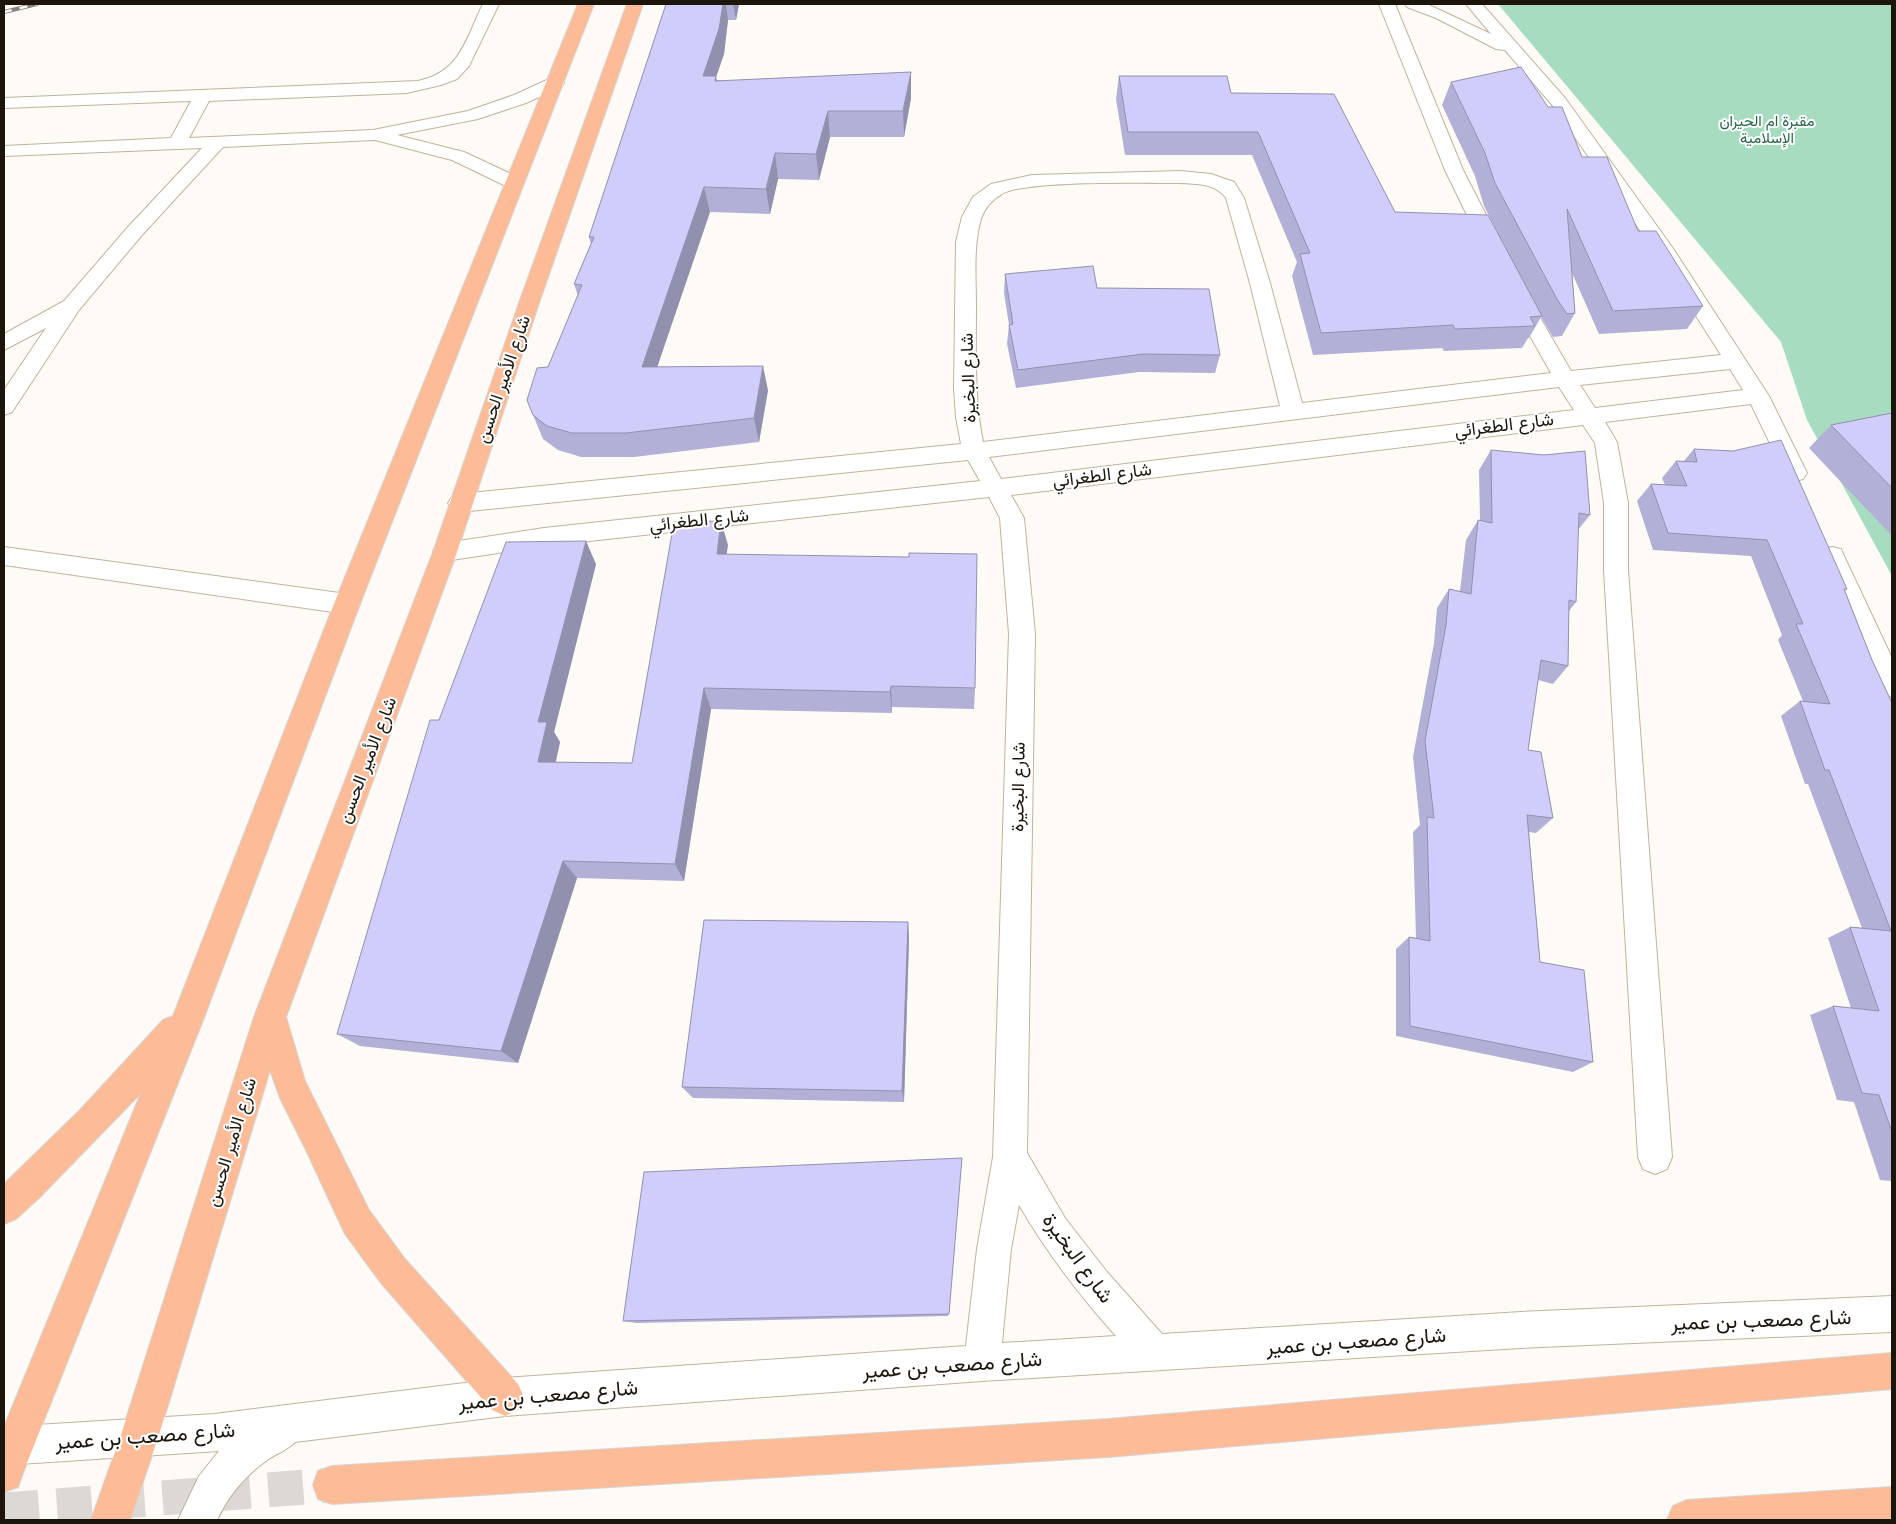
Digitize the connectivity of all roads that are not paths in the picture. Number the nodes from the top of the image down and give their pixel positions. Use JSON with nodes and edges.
{"nodes":[{"id":1,"x":491,"y":4,"type":"edge"},
{"id":2,"x":586,"y":4,"type":"edge"},
{"id":3,"x":635,"y":4,"type":"edge"},
{"id":4,"x":1386,"y":4,"type":"edge"},
{"id":5,"x":1413,"y":4,"type":"edge"},
{"id":6,"x":1474,"y":4,"type":"edge"},
{"id":7,"x":1518,"y":55,"type":"junction"},
{"id":8,"x":555,"y":83,"type":"junction"},
{"id":9,"x":202,"y":96,"type":"junction"},
{"id":10,"x":4,"y":103,"type":"edge"},
{"id":11,"x":374,"y":135,"type":"junction"},
{"id":12,"x":177,"y":144,"type":"junction"},
{"id":13,"x":216,"y":144,"type":"junction"},
{"id":14,"x":4,"y":151,"type":"edge"},
{"id":15,"x":515,"y":183,"type":"junction"},
{"id":16,"x":72,"y":305,"type":"junction"},
{"id":17,"x":4,"y":343,"type":"edge"},
{"id":18,"x":1737,"y":361,"type":"junction"},
{"id":19,"x":1565,"y":379,"type":"junction"},
{"id":20,"x":1758,"y":396,"type":"junction"},
{"id":21,"x":4,"y":407,"type":"edge"},
{"id":22,"x":1293,"y":412,"type":"junction"},
{"id":23,"x":1590,"y":415,"type":"junction"},
{"id":24,"x":974,"y":451,"type":"junction"},
{"id":25,"x":996,"y":488,"type":"junction"},
{"id":26,"x":1803,"y":493,"type":"edge"},
{"id":27,"x":460,"y":504,"type":"junction"},
{"id":28,"x":1824,"y":538,"type":"edge"},
{"id":29,"x":445,"y":552,"type":"junction"},
{"id":30,"x":4,"y":556,"type":"edge"},
{"id":31,"x":346,"y":604,"type":"junction"},
{"id":32,"x":1892,"y":686,"type":"edge"},
{"id":33,"x":188,"y":1015,"type":"junction"},
{"id":34,"x":270,"y":1017,"type":"junction"},
{"id":35,"x":1010,"y":1156,"type":"junction"},
{"id":36,"x":1655,"y":1157,"type":"dead end"},
{"id":37,"x":4,"y":1207,"type":"edge"},
{"id":38,"x":1892,"y":1314,"type":"edge"},
{"id":39,"x":1155,"y":1353,"type":"junction"},
{"id":40,"x":982,"y":1363,"type":"junction"},
{"id":41,"x":1892,"y":1371,"type":"edge"},
{"id":42,"x":505,"y":1397,"type":"junction"},
{"id":43,"x":293,"y":1423,"type":"junction"},
{"id":44,"x":139,"y":1438,"type":"junction"},
{"id":45,"x":7,"y":1455,"type":"edge"},
{"id":46,"x":332,"y":1484,"type":"tunnel mouth"},
{"id":47,"x":1892,"y":1506,"type":"edge"},
{"id":48,"x":110,"y":1520,"type":"edge"},
{"id":49,"x":198,"y":1520,"type":"edge"},
{"id":50,"x":1687,"y":1520,"type":"edge"}],
"edges":[{"from":1,"to":9,"type":"street"},
{"from":2,"to":8,"type":"highway"},
{"from":3,"to":27,"type":"highway","name":"شارع الأمير الحسن"},
{"from":4,"to":19,"type":"street"},
{"from":5,"to":7,"type":"street"},
{"from":6,"to":7,"type":"street"},
{"from":7,"to":18,"type":"street"},
{"from":8,"to":11,"type":"street"},
{"from":8,"to":15,"type":"highway"},
{"from":9,"to":10,"type":"street"},
{"from":9,"to":12,"type":"street"},
{"from":11,"to":13,"type":"street"},
{"from":11,"to":15,"type":"street"},
{"from":12,"to":13,"type":"street"},
{"from":12,"to":14,"type":"street"},
{"from":13,"to":16,"type":"street"},
{"from":15,"to":31,"type":"highway"},
{"from":16,"to":17,"type":"street"},
{"from":16,"to":21,"type":"street"},
{"from":18,"to":19,"type":"street"},
{"from":18,"to":20,"type":"street"},
{"from":19,"to":22,"type":"street"},
{"from":19,"to":23,"type":"street"},
{"from":20,"to":23,"type":"street","name":"شارع الطغرائي"},
{"from":20,"to":26,"type":"street"},
{"from":22,"to":24,"type":"street"},
{"from":22,"to":24,"type":"street","name":"شارع البخيرة"},
{"from":23,"to":25,"type":"street","name":"شارع الطغرائي"},
{"from":23,"to":36,"type":"street"},
{"from":24,"to":25,"type":"street","name":"شارع البخيرة"},
{"from":24,"to":27,"type":"street"},
{"from":25,"to":29,"type":"street","name":"شارع الطغرائي"},
{"from":25,"to":35,"type":"street","name":"شارع البخيرة"},
{"from":27,"to":29,"type":"highway","name":"شارع الأمير الحسن"},
{"from":28,"to":32,"type":"street"},
{"from":29,"to":34,"type":"highway","name":"شارع الأمير الحسن"},
{"from":30,"to":31,"type":"street"},
{"from":31,"to":33,"type":"highway"},
{"from":33,"to":37,"type":"highway"},
{"from":33,"to":45,"type":"highway"},
{"from":34,"to":42,"type":"highway"},
{"from":34,"to":44,"type":"highway","name":"شارع الأمير الحسن"},
{"from":35,"to":39,"type":"street","name":"شارع البخيرة"},
{"from":35,"to":40,"type":"street","name":"شارع البخيرة"},
{"from":38,"to":39,"type":"street","name":"شارع مصعب بن عمير"},
{"from":39,"to":40,"type":"street","name":"شارع مصعب بن عمير"},
{"from":40,"to":42,"type":"street","name":"شارع مصعب بن عمير"},
{"from":41,"to":46,"type":"highway"},
{"from":42,"to":43,"type":"street","name":"شارع مصعب بن عمير"},
{"from":43,"to":44,"type":"street","name":"شارع مصعب بن عمير"},
{"from":43,"to":49,"type":"street"},
{"from":44,"to":45,"type":"street","name":"شارع مصعب بن عمير"},
{"from":44,"to":48,"type":"highway","name":"شارع الأمير الحسن"},
{"from":47,"to":50,"type":"highway"}]}
